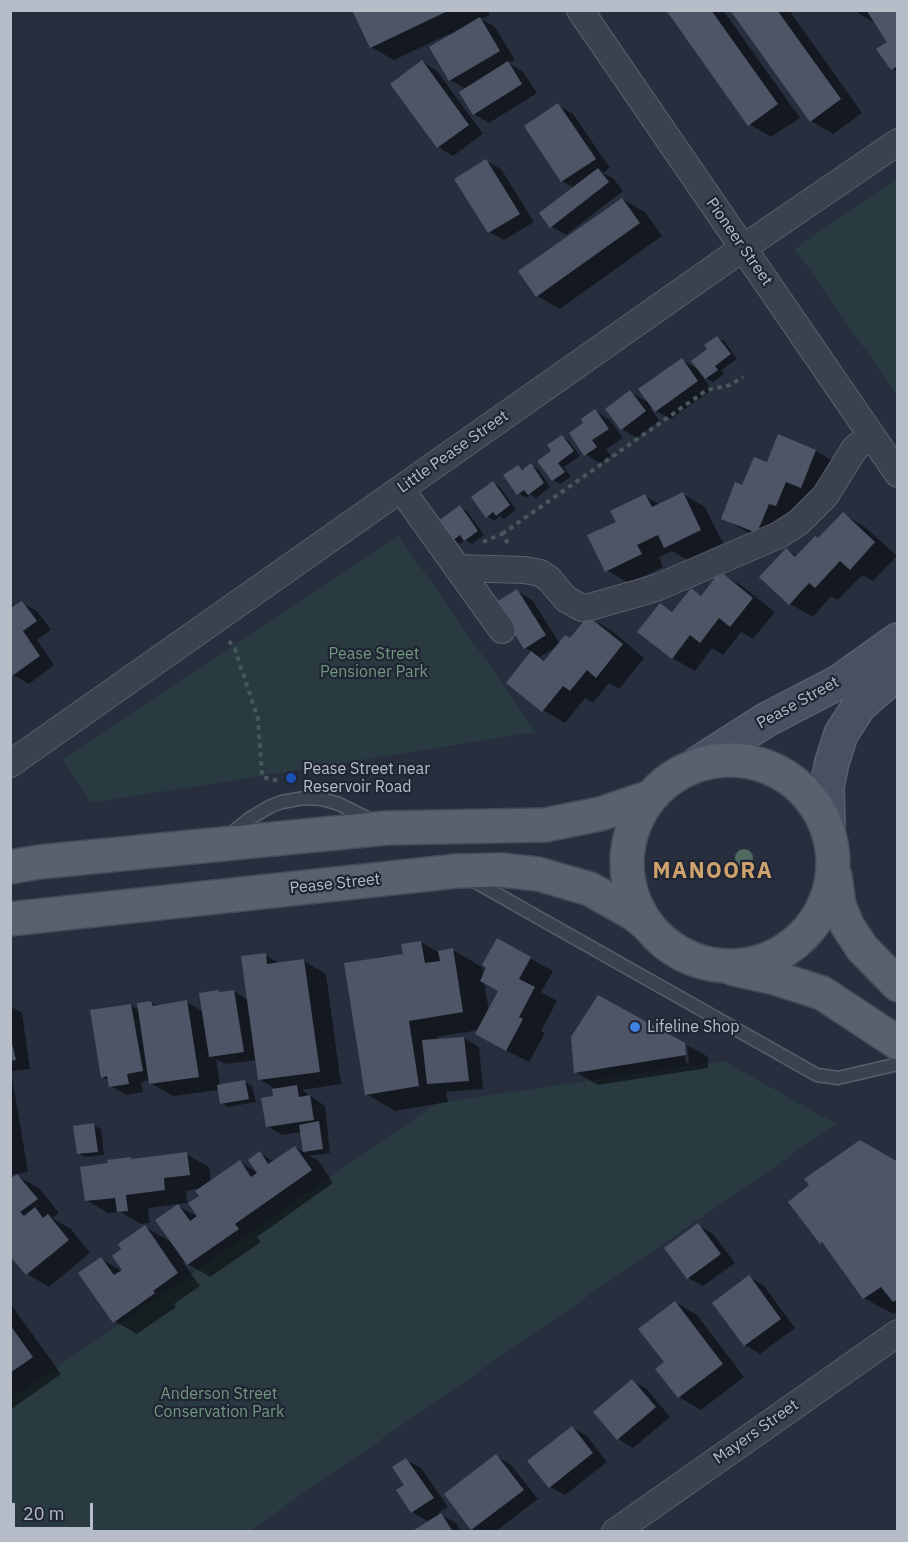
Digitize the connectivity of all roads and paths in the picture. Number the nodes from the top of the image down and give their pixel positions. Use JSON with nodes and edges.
{"nodes":[{"id":1,"x":580,"y":10,"type":"edge"},
{"id":2,"x":897,"y":142,"type":"edge"},
{"id":3,"x":743,"y":248,"type":"junction"},
{"id":4,"x":744,"y":377,"type":"dead end"},
{"id":5,"x":871,"y":435,"type":"junction"},
{"id":6,"x":897,"y":474,"type":"edge"},
{"id":7,"x":401,"y":489,"type":"junction"},
{"id":8,"x":502,"y":534,"type":"dead end"},
{"id":9,"x":457,"y":568,"type":"junction"},
{"id":10,"x":215,"y":621,"type":"junction"},
{"id":11,"x":502,"y":630,"type":"dead end"},
{"id":12,"x":897,"y":640,"type":"edge"},
{"id":13,"x":897,"y":672,"type":"edge"},
{"id":14,"x":10,"y":764,"type":"edge"},
{"id":15,"x":698,"y":764,"type":"junction"},
{"id":16,"x":286,"y":783,"type":"dead end"},
{"id":17,"x":650,"y":797,"type":"junction"},
{"id":18,"x":831,"y":847,"type":"junction"},
{"id":19,"x":20,"y":861,"type":"edge"},
{"id":20,"x":457,"y":871,"type":"junction"},
{"id":21,"x":10,"y":919,"type":"edge"},
{"id":22,"x":648,"y":926,"type":"junction"},
{"id":23,"x":712,"y":964,"type":"junction"},
{"id":24,"x":886,"y":967,"type":"edge"},
{"id":25,"x":897,"y":1043,"type":"edge"},
{"id":26,"x":897,"y":1064,"type":"edge"},
{"id":27,"x":897,"y":1333,"type":"edge"},
{"id":28,"x":615,"y":1532,"type":"edge"}],
"edges":[{"from":1,"to":3,"type":"street","name":"Pioneer Street"},
{"from":2,"to":3,"type":"street","name":"Little Pease Street"},
{"from":3,"to":5,"type":"street","name":"Pioneer Street"},
{"from":3,"to":7,"type":"street","name":"Little Pease Street"},
{"from":4,"to":8,"type":"path"},
{"from":5,"to":6,"type":"street","name":"Pioneer Street"},
{"from":5,"to":9,"type":"street"},
{"from":7,"to":9,"type":"street"},
{"from":7,"to":10,"type":"street","name":"Little Pease Street"},
{"from":9,"to":11,"type":"street"},
{"from":10,"to":14,"type":"street","name":"Little Pease Street"},
{"from":10,"to":16,"type":"path"},
{"from":12,"to":15,"type":"street","name":"Pease Street"},
{"from":13,"to":18,"type":"street","name":"Pease Street"},
{"from":15,"to":17,"type":"main road"},
{"from":15,"to":18,"type":"main road"},
{"from":17,"to":19,"type":"main road"},
{"from":17,"to":22,"type":"main road"},
{"from":18,"to":23,"type":"main road"},
{"from":18,"to":24,"type":"main road"},
{"from":20,"to":21,"type":"main road","name":"Pease Street"},
{"from":20,"to":22,"type":"main road","name":"Pease Street"},
{"from":20,"to":26,"type":"lane"},
{"from":22,"to":23,"type":"main road"},
{"from":23,"to":25,"type":"main road"},
{"from":27,"to":28,"type":"street","name":"Mayers Street"}]}
